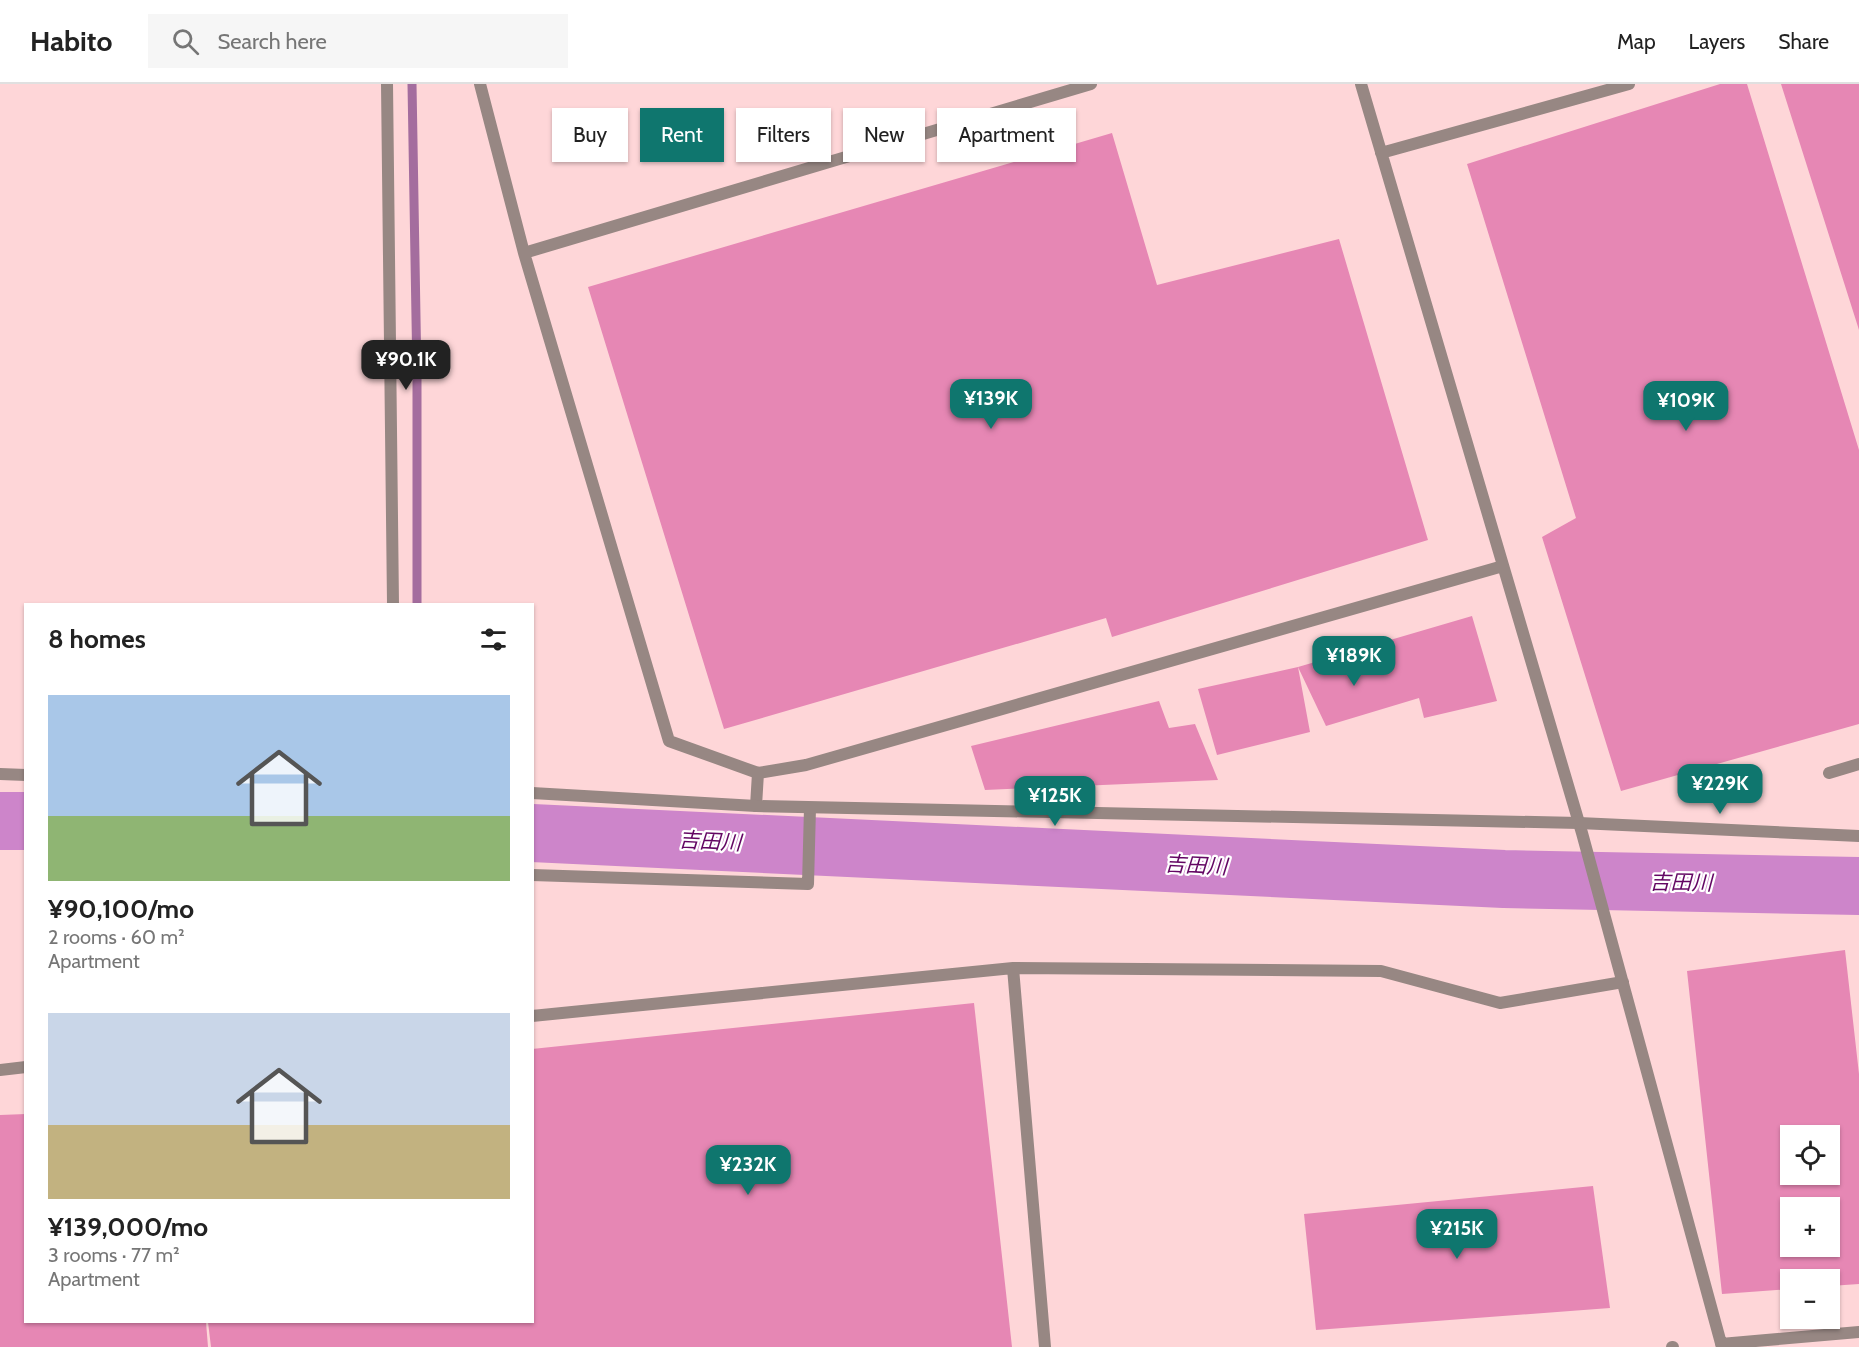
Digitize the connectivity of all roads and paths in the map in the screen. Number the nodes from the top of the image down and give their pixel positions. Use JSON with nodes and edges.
{"nodes":[{"id":1,"x":387,"y":84,"type":"edge"},
{"id":2,"x":480,"y":84,"type":"edge"},
{"id":3,"x":1091,"y":84,"type":"edge"},
{"id":4,"x":1361,"y":84,"type":"edge"},
{"id":5,"x":1629,"y":84,"type":"edge"},
{"id":6,"x":1381,"y":153,"type":"junction"},
{"id":7,"x":524,"y":253,"type":"junction"},
{"id":8,"x":1503,"y":566,"type":"junction"},
{"id":9,"x":393,"y":603,"type":"edge"},
{"id":10,"x":1859,"y":764,"type":"edge"},
{"id":11,"x":758,"y":772,"type":"junction"},
{"id":12,"x":1829,"y":773,"type":"dead end"},
{"id":13,"x":0,"y":774,"type":"edge"},
{"id":14,"x":24,"y":775,"type":"edge"},
{"id":15,"x":534,"y":793,"type":"edge"},
{"id":16,"x":756,"y":806,"type":"junction"},
{"id":17,"x":810,"y":809,"type":"junction"},
{"id":18,"x":1580,"y":828,"type":"junction"},
{"id":19,"x":1859,"y":836,"type":"edge"},
{"id":20,"x":534,"y":875,"type":"edge"},
{"id":21,"x":1013,"y":968,"type":"junction"},
{"id":22,"x":1623,"y":982,"type":"junction"},
{"id":23,"x":534,"y":1016,"type":"edge"},
{"id":24,"x":24,"y":1067,"type":"edge"},
{"id":25,"x":0,"y":1070,"type":"edge"},
{"id":26,"x":1859,"y":1332,"type":"edge"},
{"id":27,"x":1722,"y":1345,"type":"edge"},
{"id":28,"x":1045,"y":1347,"type":"edge"}],
"edges":[{"from":1,"to":9,"type":"street"},
{"from":2,"to":7,"type":"street"},
{"from":3,"to":7,"type":"street"},
{"from":4,"to":6,"type":"street"},
{"from":5,"to":6,"type":"street"},
{"from":6,"to":8,"type":"street"},
{"from":7,"to":11,"type":"street"},
{"from":8,"to":11,"type":"street"},
{"from":8,"to":18,"type":"street"},
{"from":10,"to":12,"type":"street"},
{"from":11,"to":16,"type":"street"},
{"from":13,"to":14,"type":"street"},
{"from":15,"to":16,"type":"street"},
{"from":16,"to":17,"type":"street"},
{"from":17,"to":18,"type":"street"},
{"from":17,"to":20,"type":"street"},
{"from":18,"to":19,"type":"street"},
{"from":18,"to":22,"type":"street"},
{"from":21,"to":22,"type":"street"},
{"from":21,"to":23,"type":"street"},
{"from":21,"to":28,"type":"street"},
{"from":22,"to":27,"type":"street"},
{"from":24,"to":25,"type":"street"},
{"from":26,"to":27,"type":"street"}]}
